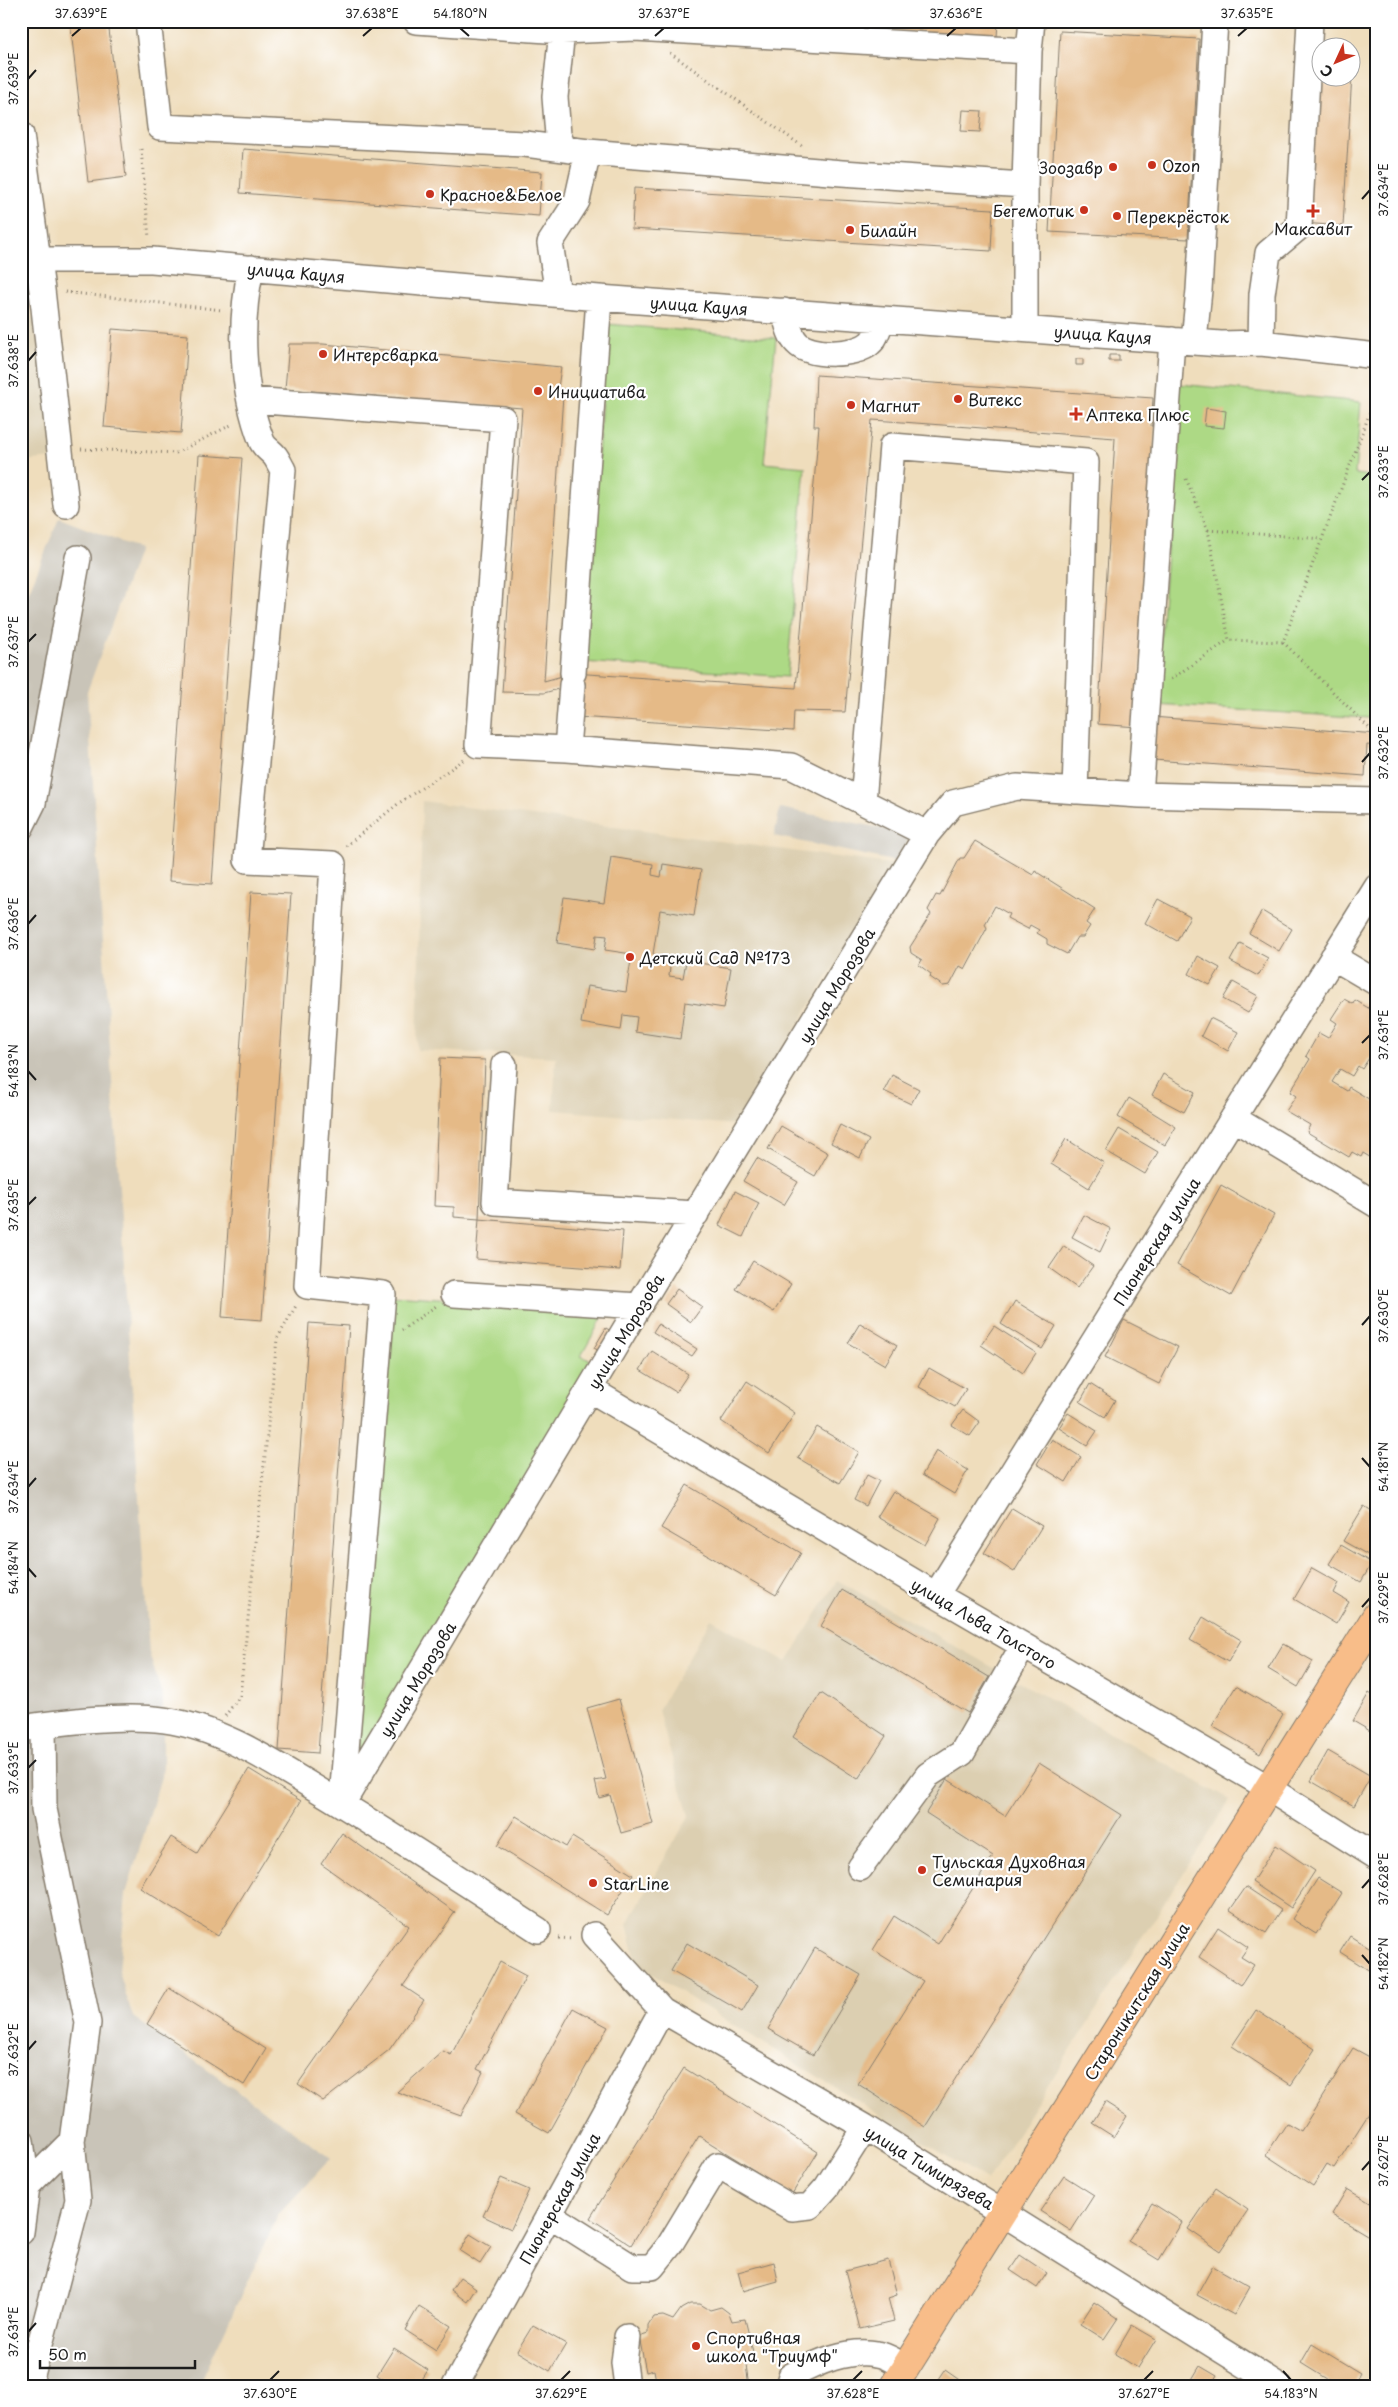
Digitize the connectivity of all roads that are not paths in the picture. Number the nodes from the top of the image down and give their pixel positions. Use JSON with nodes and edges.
{"nodes":[{"id":1,"x":148,"y":21,"type":"edge"},
{"id":2,"x":416,"y":21,"type":"edge"},
{"id":3,"x":1032,"y":21,"type":"edge"},
{"id":4,"x":1215,"y":21,"type":"edge"},
{"id":5,"x":1310,"y":21,"type":"edge"},
{"id":6,"x":566,"y":26,"type":"edge"},
{"id":7,"x":1029,"y":50,"type":"junction"},
{"id":8,"x":21,"y":135,"type":"edge"},
{"id":9,"x":576,"y":151,"type":"junction"},
{"id":10,"x":1025,"y":184,"type":"junction"},
{"id":11,"x":29,"y":260,"type":"edge"},
{"id":12,"x":251,"y":268,"type":"junction"},
{"id":13,"x":558,"y":294,"type":"junction"},
{"id":14,"x":599,"y":298,"type":"junction"},
{"id":15,"x":784,"y":311,"type":"junction"},
{"id":16,"x":882,"y":319,"type":"junction"},
{"id":17,"x":1025,"y":328,"type":"junction"},
{"id":18,"x":1183,"y":340,"type":"junction"},
{"id":19,"x":1261,"y":344,"type":"junction"},
{"id":20,"x":1377,"y":356,"type":"edge"},
{"id":21,"x":253,"y":407,"type":"junction"},
{"id":22,"x":66,"y":505,"type":"dead end"},
{"id":23,"x":78,"y":558,"type":"dead end"},
{"id":24,"x":567,"y":749,"type":"junction"},
{"id":25,"x":1075,"y":791,"type":"junction"},
{"id":26,"x":1140,"y":795,"type":"junction"},
{"id":27,"x":1377,"y":801,"type":"edge"},
{"id":28,"x":863,"y":802,"type":"junction"},
{"id":29,"x":21,"y":827,"type":"edge"},
{"id":30,"x":927,"y":834,"type":"junction"},
{"id":31,"x":1377,"y":888,"type":"edge"},
{"id":32,"x":1333,"y":957,"type":"junction"},
{"id":33,"x":1377,"y":983,"type":"edge"},
{"id":34,"x":504,"y":1065,"type":"dead end"},
{"id":35,"x":1233,"y":1118,"type":"junction"},
{"id":36,"x":1377,"y":1205,"type":"edge"},
{"id":37,"x":696,"y":1214,"type":"junction"},
{"id":38,"x":454,"y":1294,"type":"road end"},
{"id":39,"x":639,"y":1306,"type":"junction"},
{"id":40,"x":591,"y":1390,"type":"junction"},
{"id":41,"x":936,"y":1595,"type":"junction"},
{"id":42,"x":1377,"y":1615,"type":"edge"},
{"id":43,"x":1024,"y":1646,"type":"junction"},
{"id":44,"x":32,"y":1727,"type":"edge"},
{"id":45,"x":1268,"y":1788,"type":"junction"},
{"id":46,"x":342,"y":1804,"type":"junction"},
{"id":47,"x":1377,"y":1857,"type":"edge"},
{"id":48,"x":860,"y":1868,"type":"dead end"},
{"id":49,"x":538,"y":1930,"type":"dead end"},
{"id":50,"x":594,"y":1935,"type":"dead end"},
{"id":51,"x":662,"y":2010,"type":"junction"},
{"id":52,"x":865,"y":2127,"type":"junction"},
{"id":53,"x":21,"y":2140,"type":"edge"},
{"id":54,"x":72,"y":2141,"type":"junction"},
{"id":55,"x":27,"y":2186,"type":"junction"},
{"id":56,"x":1004,"y":2212,"type":"junction"},
{"id":57,"x":550,"y":2215,"type":"junction"},
{"id":58,"x":21,"y":2232,"type":"edge"},
{"id":59,"x":627,"y":2337,"type":"dead end"},
{"id":60,"x":900,"y":2376,"type":"edge"},
{"id":61,"x":29,"y":2386,"type":"edge"},
{"id":62,"x":455,"y":2386,"type":"edge"},
{"id":63,"x":627,"y":2386,"type":"edge"},
{"id":64,"x":788,"y":2386,"type":"edge"},
{"id":65,"x":1279,"y":2386,"type":"edge"}],
"edges":[{"from":1,"to":9,"type":"street"},
{"from":2,"to":6,"type":"street"},
{"from":3,"to":7,"type":"street"},
{"from":4,"to":18,"type":"street"},
{"from":5,"to":19,"type":"street"},
{"from":6,"to":7,"type":"street"},
{"from":6,"to":9,"type":"street"},
{"from":7,"to":10,"type":"street"},
{"from":8,"to":11,"type":"street"},
{"from":9,"to":10,"type":"street"},
{"from":9,"to":13,"type":"street"},
{"from":10,"to":17,"type":"street"},
{"from":11,"to":12,"type":"street","name":"улица Кауля"},
{"from":11,"to":22,"type":"street"},
{"from":12,"to":13,"type":"street","name":"улица Кауля"},
{"from":12,"to":21,"type":"street"},
{"from":13,"to":14,"type":"street","name":"улица Кауля"},
{"from":14,"to":15,"type":"street","name":"улица Кауля"},
{"from":14,"to":24,"type":"street"},
{"from":15,"to":16,"type":"street","name":"улица Кауля"},
{"from":15,"to":16,"type":"street"},
{"from":16,"to":17,"type":"street","name":"улица Кауля"},
{"from":17,"to":18,"type":"street","name":"улица Кауля"},
{"from":18,"to":19,"type":"street","name":"улица Кауля"},
{"from":18,"to":26,"type":"street"},
{"from":19,"to":20,"type":"street","name":"улица Кауля"},
{"from":21,"to":24,"type":"street"},
{"from":21,"to":46,"type":"street"},
{"from":23,"to":29,"type":"street"},
{"from":24,"to":28,"type":"street"},
{"from":25,"to":26,"type":"street","name":"улица Морозова"},
{"from":25,"to":28,"type":"street"},
{"from":25,"to":30,"type":"street","name":"улица Морозова"},
{"from":26,"to":27,"type":"street","name":"улица Морозова"},
{"from":28,"to":30,"type":"street"},
{"from":30,"to":37,"type":"street","name":"улица Морозова"},
{"from":31,"to":32,"type":"street","name":"Пионерская улица"},
{"from":32,"to":33,"type":"street"},
{"from":32,"to":35,"type":"street","name":"Пионерская улица"},
{"from":34,"to":37,"type":"street"},
{"from":35,"to":36,"type":"street"},
{"from":35,"to":41,"type":"street","name":"Пионерская улица"},
{"from":37,"to":39,"type":"street","name":"улица Морозова"},
{"from":38,"to":39,"type":"street"},
{"from":39,"to":40,"type":"street","name":"улица Морозова"},
{"from":40,"to":41,"type":"street","name":"улица Льва Толстого"},
{"from":40,"to":46,"type":"street","name":"улица Морозова"},
{"from":41,"to":43,"type":"street","name":"улица Льва Толстого"},
{"from":42,"to":45,"type":"main road","name":"Староникитская улица"},
{"from":43,"to":45,"type":"street","name":"улица Льва Толстого"},
{"from":43,"to":48,"type":"street"},
{"from":44,"to":46,"type":"street"},
{"from":44,"to":54,"type":"street"},
{"from":45,"to":47,"type":"street","name":"улица Льва Толстого"},
{"from":45,"to":56,"type":"main road","name":"Староникитская улица"},
{"from":46,"to":49,"type":"street"},
{"from":50,"to":51,"type":"street","name":"улица Тимирязева"},
{"from":51,"to":52,"type":"street","name":"улица Тимирязева"},
{"from":51,"to":57,"type":"street","name":"Пионерская улица"},
{"from":52,"to":56,"type":"street","name":"улица Тимирязева"},
{"from":52,"to":57,"type":"street"},
{"from":53,"to":55,"type":"street"},
{"from":54,"to":55,"type":"street"},
{"from":54,"to":61,"type":"street"},
{"from":55,"to":58,"type":"street"},
{"from":56,"to":60,"type":"main road","name":"Староникитская улица"},
{"from":56,"to":65,"type":"street","name":"улица Тимирязева"},
{"from":57,"to":62,"type":"street","name":"Пионерская улица"},
{"from":59,"to":63,"type":"street"},
{"from":60,"to":64,"type":"street"}]}
